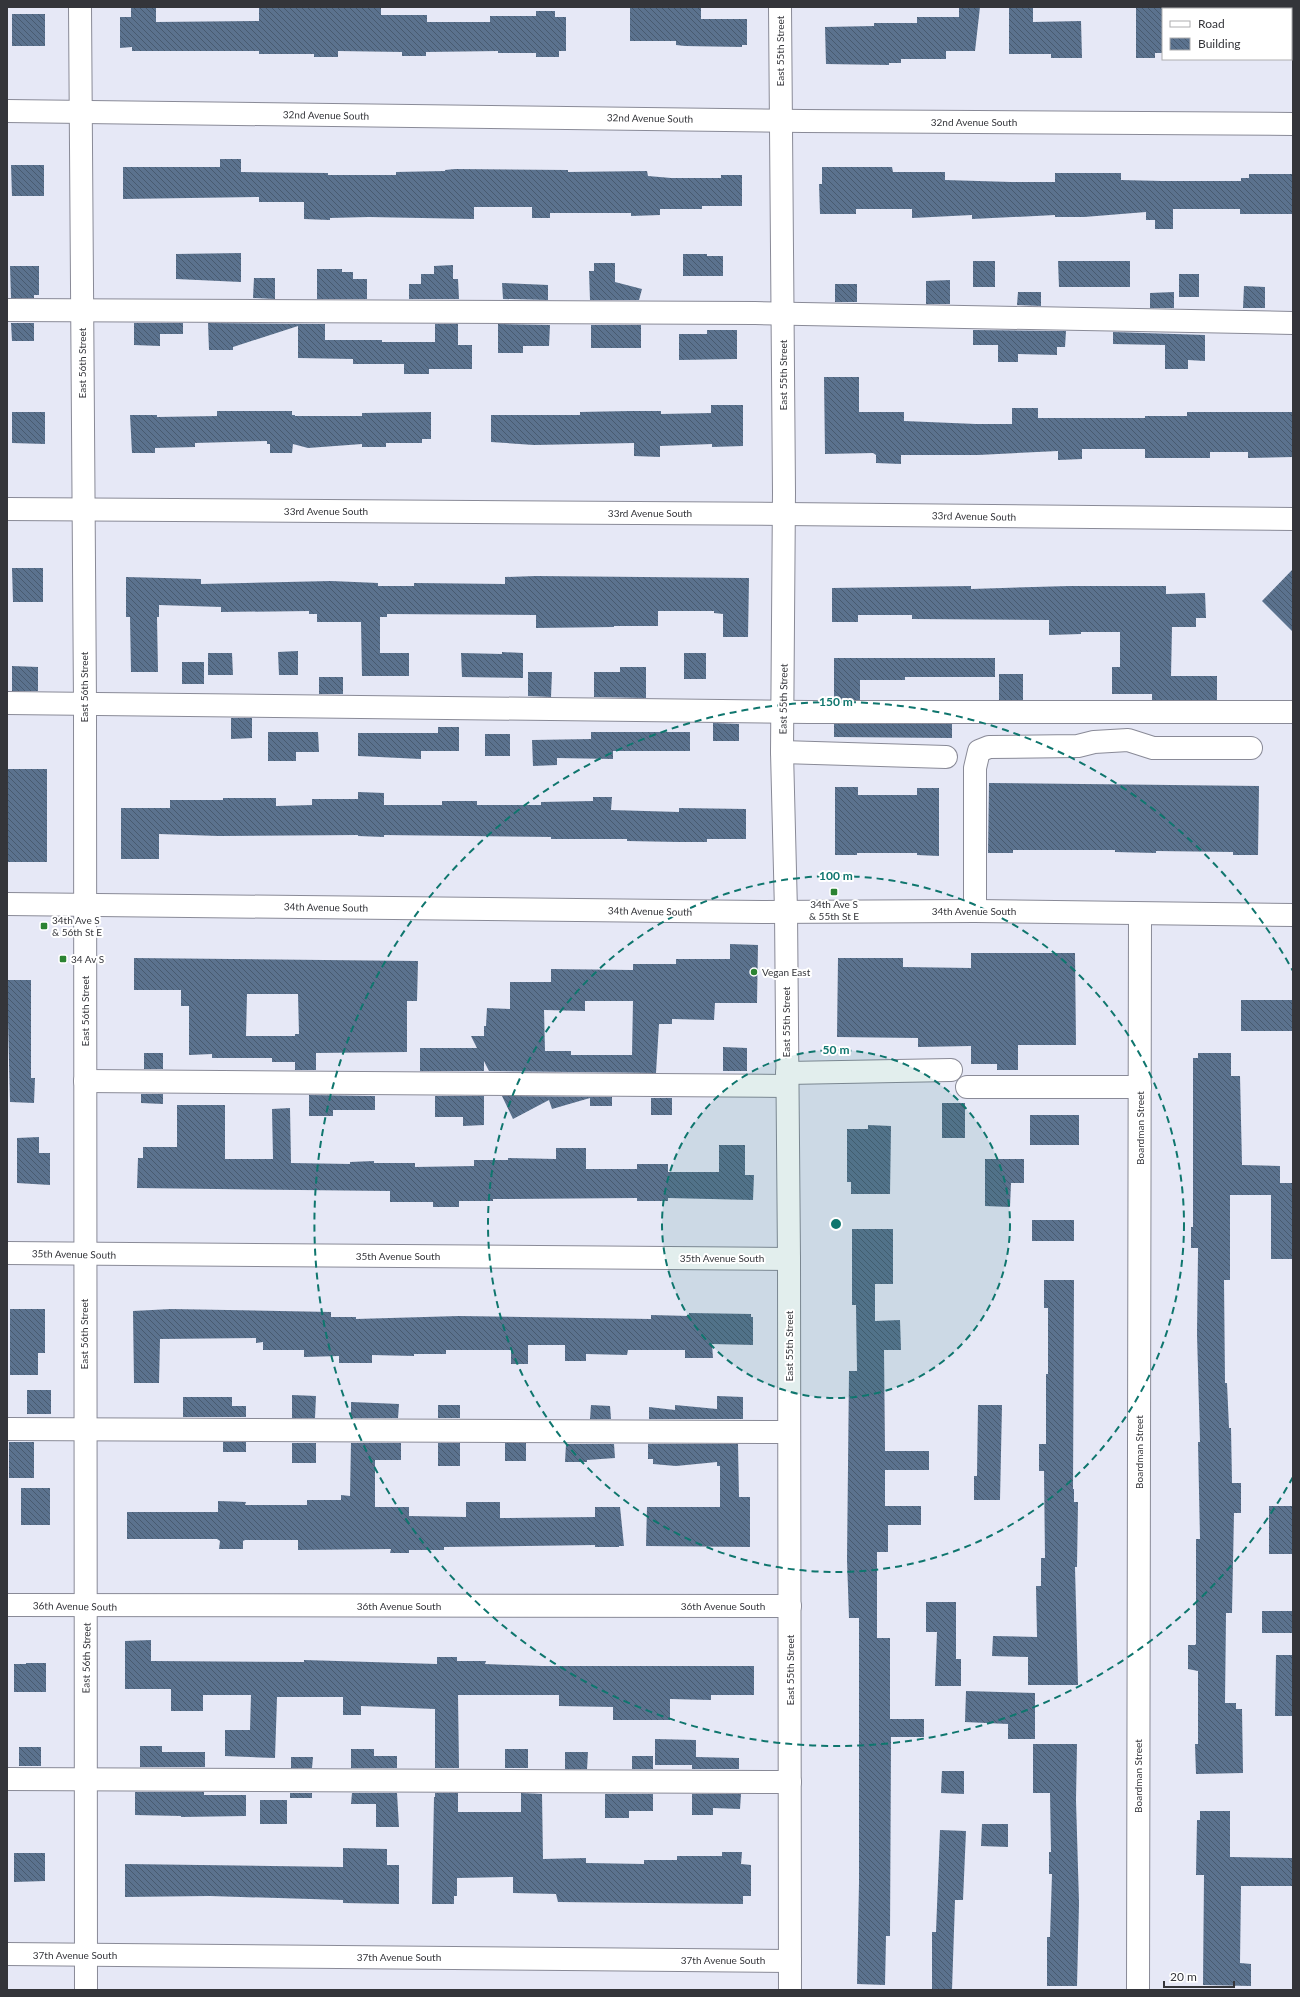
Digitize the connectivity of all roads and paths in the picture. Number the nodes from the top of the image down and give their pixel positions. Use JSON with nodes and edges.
{"nodes":[{"id":1,"x":80,"y":7,"type":"edge"},
{"id":2,"x":780,"y":7,"type":"edge"},
{"id":3,"x":7,"y":111,"type":"edge"},
{"id":4,"x":81,"y":112,"type":"junction"},
{"id":5,"x":780,"y":120,"type":"junction"},
{"id":6,"x":1293,"y":124,"type":"edge"},
{"id":7,"x":7,"y":310,"type":"edge"},
{"id":8,"x":82,"y":311,"type":"junction"},
{"id":9,"x":783,"y":314,"type":"junction"},
{"id":10,"x":1293,"y":322,"type":"edge"},
{"id":11,"x":7,"y":509,"type":"edge"},
{"id":12,"x":82,"y":510,"type":"junction"},
{"id":13,"x":784,"y":514,"type":"junction"},
{"id":14,"x":1293,"y":519,"type":"edge"},
{"id":15,"x":7,"y":703,"type":"edge"},
{"id":16,"x":85,"y":703,"type":"junction"},
{"id":17,"x":783,"y":711,"type":"junction"},
{"id":18,"x":1293,"y":712,"type":"edge"},
{"id":19,"x":1251,"y":748,"type":"dead end"},
{"id":20,"x":782,"y":752,"type":"junction"},
{"id":21,"x":946,"y":757,"type":"dead end"},
{"id":22,"x":7,"y":904,"type":"edge"},
{"id":23,"x":84,"y":905,"type":"junction"},
{"id":24,"x":786,"y":911,"type":"junction"},
{"id":25,"x":975,"y":911,"type":"junction"},
{"id":26,"x":1140,"y":914,"type":"junction"},
{"id":27,"x":1293,"y":916,"type":"edge"},
{"id":28,"x":951,"y":1070,"type":"dead end"},
{"id":29,"x":786,"y":1080,"type":"junction"},
{"id":30,"x":85,"y":1081,"type":"junction"},
{"id":31,"x":967,"y":1087,"type":"dead end"},
{"id":32,"x":1140,"y":1087,"type":"junction"},
{"id":33,"x":7,"y":1254,"type":"edge"},
{"id":34,"x":84,"y":1254,"type":"junction"},
{"id":35,"x":789,"y":1259,"type":"junction"},
{"id":36,"x":7,"y":1429,"type":"edge"},
{"id":37,"x":84,"y":1430,"type":"junction"},
{"id":38,"x":789,"y":1432,"type":"junction"},
{"id":39,"x":7,"y":1605,"type":"edge"},
{"id":40,"x":86,"y":1606,"type":"junction"},
{"id":41,"x":790,"y":1606,"type":"junction"},
{"id":42,"x":7,"y":1779,"type":"edge"},
{"id":43,"x":85,"y":1780,"type":"junction"},
{"id":44,"x":790,"y":1782,"type":"junction"},
{"id":45,"x":7,"y":1954,"type":"edge"},
{"id":46,"x":86,"y":1955,"type":"junction"},
{"id":47,"x":790,"y":1961,"type":"junction"},
{"id":48,"x":86,"y":1990,"type":"edge"},
{"id":49,"x":790,"y":1990,"type":"edge"},
{"id":50,"x":1138,"y":1990,"type":"edge"}],
"edges":[{"from":1,"to":4,"type":"street","name":"East 56th Street"},
{"from":2,"to":5,"type":"street","name":"East 55th Street"},
{"from":3,"to":4,"type":"street","name":"32nd Avenue South"},
{"from":4,"to":5,"type":"street","name":"32nd Avenue South"},
{"from":4,"to":8,"type":"street","name":"East 56th Street"},
{"from":5,"to":6,"type":"street","name":"32nd Avenue South"},
{"from":5,"to":9,"type":"street","name":"East 55th Street"},
{"from":7,"to":8,"type":"street"},
{"from":8,"to":9,"type":"street"},
{"from":8,"to":12,"type":"street","name":"East 56th Street"},
{"from":9,"to":10,"type":"street"},
{"from":9,"to":13,"type":"street","name":"East 55th Street"},
{"from":11,"to":12,"type":"street","name":"33rd Avenue South"},
{"from":12,"to":13,"type":"street","name":"33rd Avenue South"},
{"from":12,"to":16,"type":"street","name":"East 56th Street"},
{"from":13,"to":14,"type":"street","name":"33rd Avenue South"},
{"from":13,"to":17,"type":"street","name":"East 55th Street"},
{"from":15,"to":16,"type":"street"},
{"from":16,"to":17,"type":"street"},
{"from":16,"to":23,"type":"street","name":"East 56th Street"},
{"from":17,"to":18,"type":"street"},
{"from":17,"to":20,"type":"street","name":"East 55th Street"},
{"from":19,"to":25,"type":"street"},
{"from":20,"to":21,"type":"street"},
{"from":20,"to":24,"type":"street","name":"East 55th Street"},
{"from":22,"to":23,"type":"street","name":"34th Avenue South"},
{"from":23,"to":24,"type":"street","name":"34th Avenue South"},
{"from":23,"to":30,"type":"street","name":"East 56th Street"},
{"from":24,"to":25,"type":"street","name":"34th Avenue South"},
{"from":24,"to":29,"type":"street","name":"East 55th Street"},
{"from":25,"to":26,"type":"street","name":"34th Avenue South"},
{"from":26,"to":27,"type":"street","name":"34th Avenue South"},
{"from":26,"to":32,"type":"street","name":"Boardman Street"},
{"from":28,"to":29,"type":"street"},
{"from":29,"to":30,"type":"street"},
{"from":29,"to":35,"type":"street","name":"East 55th Street"},
{"from":30,"to":34,"type":"street","name":"East 56th Street"},
{"from":31,"to":32,"type":"street"},
{"from":32,"to":50,"type":"street","name":"Boardman Street"},
{"from":33,"to":34,"type":"street","name":"35th Avenue South"},
{"from":34,"to":35,"type":"street","name":"35th Avenue South"},
{"from":34,"to":37,"type":"street","name":"East 56th Street"},
{"from":35,"to":38,"type":"street","name":"East 55th Street"},
{"from":36,"to":37,"type":"street"},
{"from":37,"to":38,"type":"street"},
{"from":37,"to":40,"type":"street","name":"East 56th Street"},
{"from":38,"to":41,"type":"street","name":"East 55th Street"},
{"from":39,"to":40,"type":"street","name":"36th Avenue South"},
{"from":40,"to":41,"type":"street","name":"36th Avenue South"},
{"from":40,"to":43,"type":"street","name":"East 56th Street"},
{"from":41,"to":44,"type":"street","name":"East 55th Street"},
{"from":42,"to":43,"type":"street"},
{"from":43,"to":44,"type":"street"},
{"from":43,"to":46,"type":"street","name":"East 56th Street"},
{"from":44,"to":47,"type":"street","name":"East 55th Street"},
{"from":45,"to":46,"type":"street","name":"37th Avenue South"},
{"from":46,"to":47,"type":"street","name":"37th Avenue South"},
{"from":46,"to":48,"type":"street","name":"East 56th Street"},
{"from":47,"to":49,"type":"street","name":"East 55th Street"}]}
